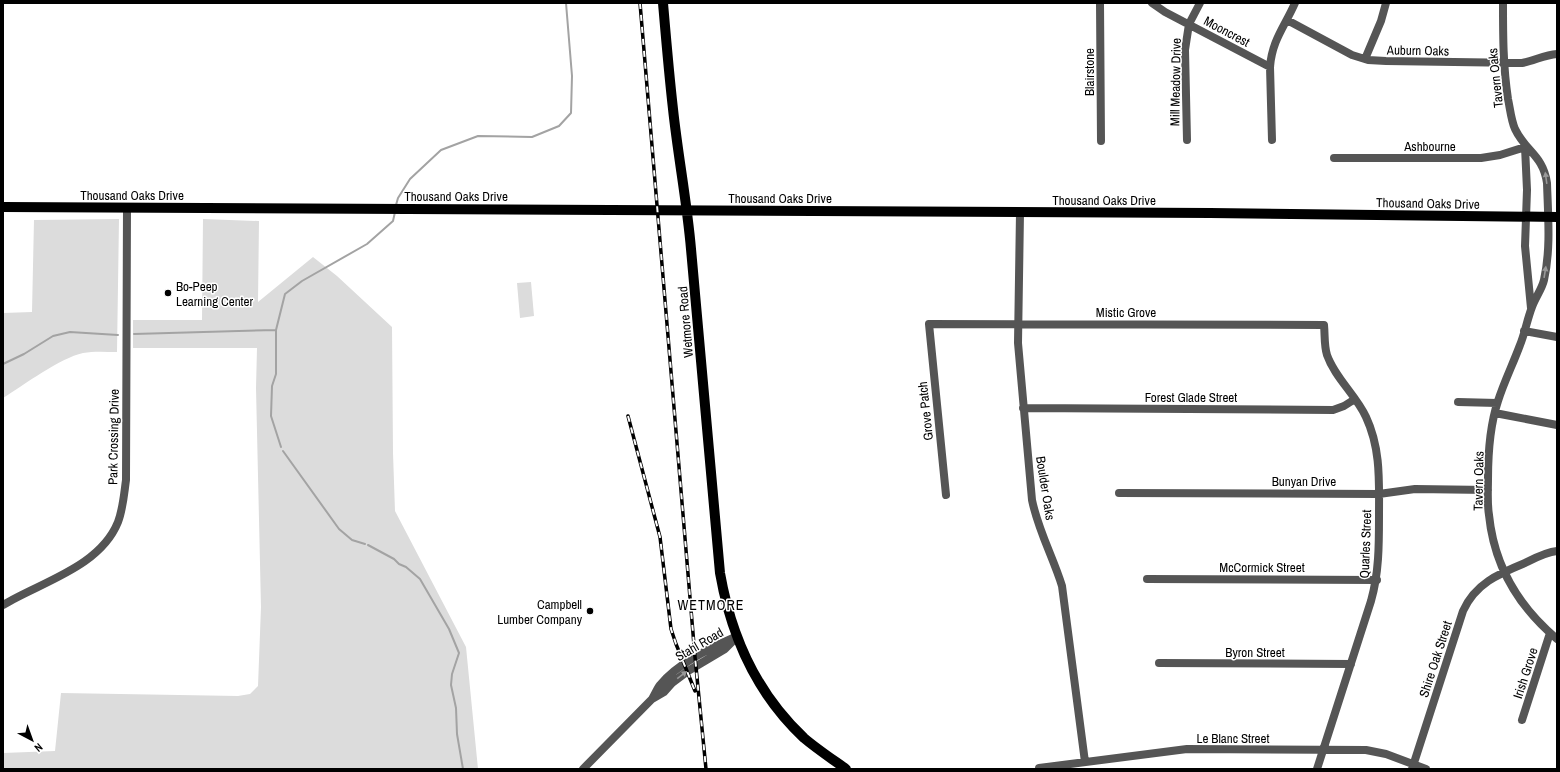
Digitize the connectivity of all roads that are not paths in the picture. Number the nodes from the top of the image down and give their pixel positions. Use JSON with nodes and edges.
{"nodes":[{"id":1,"x":663,"y":3,"type":"edge"},
{"id":2,"x":1100,"y":3,"type":"edge"},
{"id":3,"x":1152,"y":3,"type":"edge"},
{"id":4,"x":1200,"y":3,"type":"edge"},
{"id":5,"x":1296,"y":3,"type":"edge"},
{"id":6,"x":1386,"y":3,"type":"edge"},
{"id":7,"x":1503,"y":3,"type":"edge"},
{"id":8,"x":1287,"y":20,"type":"junction"},
{"id":9,"x":1189,"y":24,"type":"junction"},
{"id":10,"x":1557,"y":54,"type":"edge"},
{"id":11,"x":1365,"y":59,"type":"junction"},
{"id":12,"x":1503,"y":63,"type":"junction"},
{"id":13,"x":1270,"y":67,"type":"junction"},
{"id":14,"x":1187,"y":140,"type":"dead end"},
{"id":15,"x":1272,"y":140,"type":"dead end"},
{"id":16,"x":1101,"y":141,"type":"dead end"},
{"id":17,"x":1525,"y":147,"type":"junction"},
{"id":18,"x":1334,"y":158,"type":"dead end"},
{"id":19,"x":3,"y":207,"type":"edge"},
{"id":20,"x":127,"y":208,"type":"junction"},
{"id":21,"x":688,"y":211,"type":"junction"},
{"id":22,"x":1020,"y":213,"type":"junction"},
{"id":23,"x":1552,"y":217,"type":"edge"},
{"id":24,"x":1526,"y":218,"type":"junction"},
{"id":25,"x":1531,"y":308,"type":"junction"},
{"id":26,"x":1018,"y":323,"type":"junction"},
{"id":27,"x":929,"y":324,"type":"joint"},
{"id":28,"x":1324,"y":325,"type":"joint"},
{"id":29,"x":1524,"y":331,"type":"junction"},
{"id":30,"x":1557,"y":337,"type":"edge"},
{"id":31,"x":1356,"y":399,"type":"junction"},
{"id":32,"x":1458,"y":402,"type":"dead end"},
{"id":33,"x":1497,"y":403,"type":"junction"},
{"id":34,"x":1023,"y":408,"type":"junction"},
{"id":35,"x":1495,"y":413,"type":"junction"},
{"id":36,"x":1557,"y":425,"type":"edge"},
{"id":37,"x":1488,"y":490,"type":"junction"},
{"id":38,"x":1119,"y":493,"type":"dead end"},
{"id":39,"x":1379,"y":494,"type":"junction"},
{"id":40,"x":946,"y":495,"type":"dead end"},
{"id":41,"x":1557,"y":551,"type":"edge"},
{"id":42,"x":1503,"y":572,"type":"junction"},
{"id":43,"x":1147,"y":579,"type":"dead end"},
{"id":44,"x":1376,"y":580,"type":"junction"},
{"id":45,"x":3,"y":605,"type":"edge"},
{"id":46,"x":1550,"y":633,"type":"junction"},
{"id":47,"x":737,"y":637,"type":"junction"},
{"id":48,"x":1557,"y":639,"type":"edge"},
{"id":49,"x":1159,"y":663,"type":"dead end"},
{"id":50,"x":1351,"y":664,"type":"junction"},
{"id":51,"x":1522,"y":720,"type":"dead end"},
{"id":52,"x":1323,"y":750,"type":"junction"},
{"id":53,"x":1085,"y":762,"type":"junction"},
{"id":54,"x":1412,"y":766,"type":"edge"},
{"id":55,"x":1039,"y":768,"type":"edge"},
{"id":56,"x":583,"y":769,"type":"edge"},
{"id":57,"x":846,"y":769,"type":"edge"},
{"id":58,"x":1317,"y":769,"type":"edge"},
{"id":59,"x":1426,"y":769,"type":"edge"}],
"edges":[{"from":1,"to":21,"type":"main road","name":"Wetmore Road"},
{"from":2,"to":16,"type":"street","name":"Blairstone"},
{"from":3,"to":9,"type":"street","name":"Mooncrest"},
{"from":4,"to":9,"type":"street","name":"Mill Meadow Drive"},
{"from":5,"to":8,"type":"street"},
{"from":6,"to":11,"type":"street"},
{"from":7,"to":12,"type":"street","name":"Tavern Oaks"},
{"from":8,"to":11,"type":"street","name":"Auburn Oaks"},
{"from":8,"to":13,"type":"street"},
{"from":9,"to":13,"type":"street","name":"Mooncrest"},
{"from":9,"to":14,"type":"street","name":"Mill Meadow Drive"},
{"from":10,"to":12,"type":"street","name":"Auburn Oaks"},
{"from":11,"to":12,"type":"street","name":"Auburn Oaks"},
{"from":12,"to":17,"type":"street","name":"Tavern Oaks"},
{"from":13,"to":15,"type":"street"},
{"from":17,"to":18,"type":"street","name":"Ashbourne"},
{"from":23,"to":17,"type":"street","name":"Tavern Oaks","one_way":true},
{"from":17,"to":24,"type":"street","name":"Tavern Oaks"},
{"from":19,"to":20,"type":"main road","name":"Thousand Oaks Drive"},
{"from":20,"to":21,"type":"main road","name":"Thousand Oaks Drive"},
{"from":20,"to":45,"type":"street","name":"Park Crossing Drive"},
{"from":21,"to":22,"type":"main road","name":"Thousand Oaks Drive"},
{"from":21,"to":47,"type":"main road","name":"Wetmore Road"},
{"from":22,"to":24,"type":"main road","name":"Thousand Oaks Drive"},
{"from":22,"to":26,"type":"street","name":"Boulder Oaks"},
{"from":23,"to":24,"type":"main road","name":"Thousand Oaks Drive"},
{"from":25,"to":23,"type":"street","name":"Tavern Oaks","one_way":true},
{"from":24,"to":25,"type":"street","name":"Tavern Oaks"},
{"from":25,"to":29,"type":"street","name":"Tavern Oaks"},
{"from":26,"to":27,"type":"street","name":"Mistic Grove"},
{"from":26,"to":28,"type":"street","name":"Mistic Grove"},
{"from":26,"to":34,"type":"street","name":"Boulder Oaks"},
{"from":27,"to":40,"type":"street","name":"Grove Patch"},
{"from":28,"to":31,"type":"street","name":"Quarles Street"},
{"from":29,"to":30,"type":"street"},
{"from":29,"to":33,"type":"street","name":"Tavern Oaks"},
{"from":31,"to":34,"type":"street","name":"Forest Glade Street"},
{"from":31,"to":39,"type":"street","name":"Quarles Street"},
{"from":32,"to":33,"type":"street"},
{"from":33,"to":35,"type":"street","name":"Tavern Oaks"},
{"from":34,"to":53,"type":"street","name":"Boulder Oaks"},
{"from":35,"to":36,"type":"street"},
{"from":35,"to":37,"type":"street","name":"Tavern Oaks"},
{"from":37,"to":39,"type":"street","name":"Bunyan Drive"},
{"from":37,"to":42,"type":"street","name":"Tavern Oaks"},
{"from":38,"to":39,"type":"street","name":"Bunyan Drive"},
{"from":39,"to":44,"type":"street","name":"Quarles Street"},
{"from":41,"to":42,"type":"street","name":"Shire Oak Street"},
{"from":42,"to":46,"type":"street","name":"Tavern Oaks"},
{"from":42,"to":54,"type":"street","name":"Shire Oak Street"},
{"from":43,"to":44,"type":"street","name":"McCormick Street"},
{"from":44,"to":50,"type":"street","name":"Quarles Street"},
{"from":46,"to":48,"type":"street","name":"Tavern Oaks"},
{"from":46,"to":51,"type":"street","name":"Irish Grove"},
{"from":47,"to":56,"type":"street","name":"Stahl Road"},
{"from":47,"to":57,"type":"main road","name":"Wetmore Road"},
{"from":49,"to":50,"type":"street","name":"Byron Street"},
{"from":50,"to":52,"type":"street","name":"Quarles Street"},
{"from":52,"to":53,"type":"street","name":"Le Blanc Street"},
{"from":52,"to":54,"type":"street","name":"Le Blanc Street"},
{"from":52,"to":58,"type":"street","name":"Quarles Street"},
{"from":53,"to":55,"type":"street","name":"Le Blanc Street"},
{"from":54,"to":59,"type":"street","name":"Le Blanc Street"}]}
